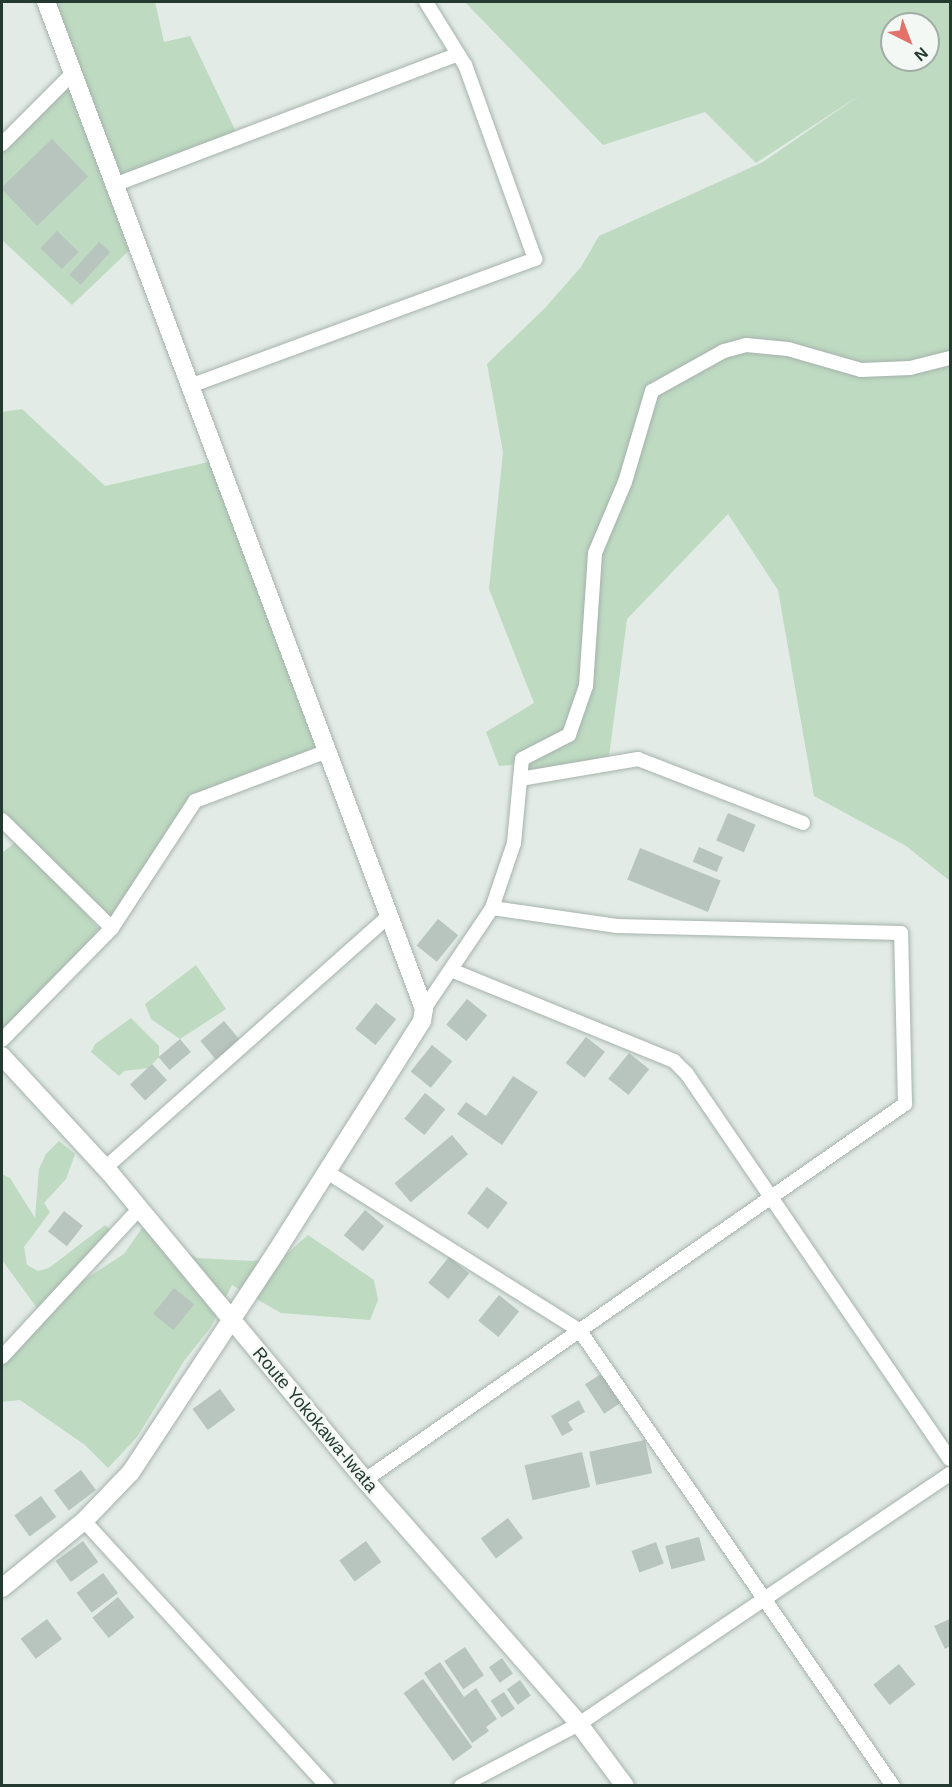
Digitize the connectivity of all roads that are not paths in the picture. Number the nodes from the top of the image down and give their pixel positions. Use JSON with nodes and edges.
{"nodes":[{"id":1,"x":46,"y":2,"type":"edge"},
{"id":2,"x":426,"y":2,"type":"edge"},
{"id":3,"x":458,"y":54,"type":"junction"},
{"id":4,"x":72,"y":74,"type":"junction"},
{"id":5,"x":2,"y":144,"type":"edge"},
{"id":6,"x":114,"y":185,"type":"junction"},
{"id":7,"x":951,"y":358,"type":"edge"},
{"id":8,"x":189,"y":386,"type":"junction"},
{"id":9,"x":327,"y":751,"type":"junction"},
{"id":10,"x":520,"y":779,"type":"junction"},
{"id":11,"x":2,"y":820,"type":"edge"},
{"id":12,"x":803,"y":823,"type":"dead end"},
{"id":13,"x":492,"y":909,"type":"junction"},
{"id":14,"x":389,"y":916,"type":"junction"},
{"id":15,"x":112,"y":928,"type":"junction"},
{"id":16,"x":451,"y":970,"type":"junction"},
{"id":17,"x":424,"y":1009,"type":"junction"},
{"id":18,"x":2,"y":1040,"type":"edge"},
{"id":19,"x":2,"y":1056,"type":"edge"},
{"id":20,"x":105,"y":1168,"type":"junction"},
{"id":21,"x":327,"y":1172,"type":"junction"},
{"id":22,"x":772,"y":1200,"type":"junction"},
{"id":23,"x":140,"y":1208,"type":"junction"},
{"id":24,"x":233,"y":1321,"type":"junction"},
{"id":25,"x":580,"y":1331,"type":"junction"},
{"id":26,"x":2,"y":1357,"type":"edge"},
{"id":27,"x":951,"y":1460,"type":"edge"},
{"id":28,"x":951,"y":1474,"type":"edge"},
{"id":29,"x":365,"y":1480,"type":"junction"},
{"id":30,"x":84,"y":1521,"type":"junction"},
{"id":31,"x":2,"y":1588,"type":"edge"},
{"id":32,"x":765,"y":1601,"type":"junction"},
{"id":33,"x":579,"y":1724,"type":"junction"},
{"id":34,"x":327,"y":1785,"type":"edge"},
{"id":35,"x":462,"y":1785,"type":"edge"},
{"id":36,"x":625,"y":1785,"type":"edge"},
{"id":37,"x":893,"y":1785,"type":"edge"}],
"edges":[{"from":1,"to":4,"type":"street"},
{"from":2,"to":3,"type":"street"},
{"from":3,"to":6,"type":"street"},
{"from":3,"to":8,"type":"street"},
{"from":4,"to":5,"type":"street"},
{"from":4,"to":6,"type":"street"},
{"from":6,"to":8,"type":"street"},
{"from":7,"to":10,"type":"street"},
{"from":8,"to":9,"type":"street"},
{"from":9,"to":14,"type":"street"},
{"from":9,"to":15,"type":"street"},
{"from":10,"to":12,"type":"street"},
{"from":10,"to":13,"type":"street"},
{"from":11,"to":15,"type":"street"},
{"from":13,"to":16,"type":"street"},
{"from":13,"to":22,"type":"street"},
{"from":14,"to":17,"type":"street"},
{"from":14,"to":20,"type":"street"},
{"from":15,"to":18,"type":"street"},
{"from":16,"to":17,"type":"street"},
{"from":16,"to":22,"type":"street"},
{"from":17,"to":21,"type":"street"},
{"from":19,"to":20,"type":"street","name":"Route Yokokawa-Iwata"},
{"from":20,"to":23,"type":"street","name":"Route Yokokawa-Iwata"},
{"from":21,"to":24,"type":"street"},
{"from":21,"to":25,"type":"street"},
{"from":22,"to":25,"type":"street"},
{"from":22,"to":27,"type":"street"},
{"from":23,"to":24,"type":"street","name":"Route Yokokawa-Iwata"},
{"from":23,"to":26,"type":"street"},
{"from":24,"to":29,"type":"street","name":"Route Yokokawa-Iwata"},
{"from":24,"to":30,"type":"street"},
{"from":25,"to":29,"type":"street"},
{"from":25,"to":32,"type":"street"},
{"from":28,"to":32,"type":"street"},
{"from":29,"to":33,"type":"street","name":"Route Yokokawa-Iwata"},
{"from":30,"to":31,"type":"street"},
{"from":30,"to":34,"type":"street"},
{"from":32,"to":33,"type":"street"},
{"from":32,"to":37,"type":"street"},
{"from":33,"to":35,"type":"street"},
{"from":33,"to":36,"type":"street","name":"Route Yokokawa-Iwata"}]}
